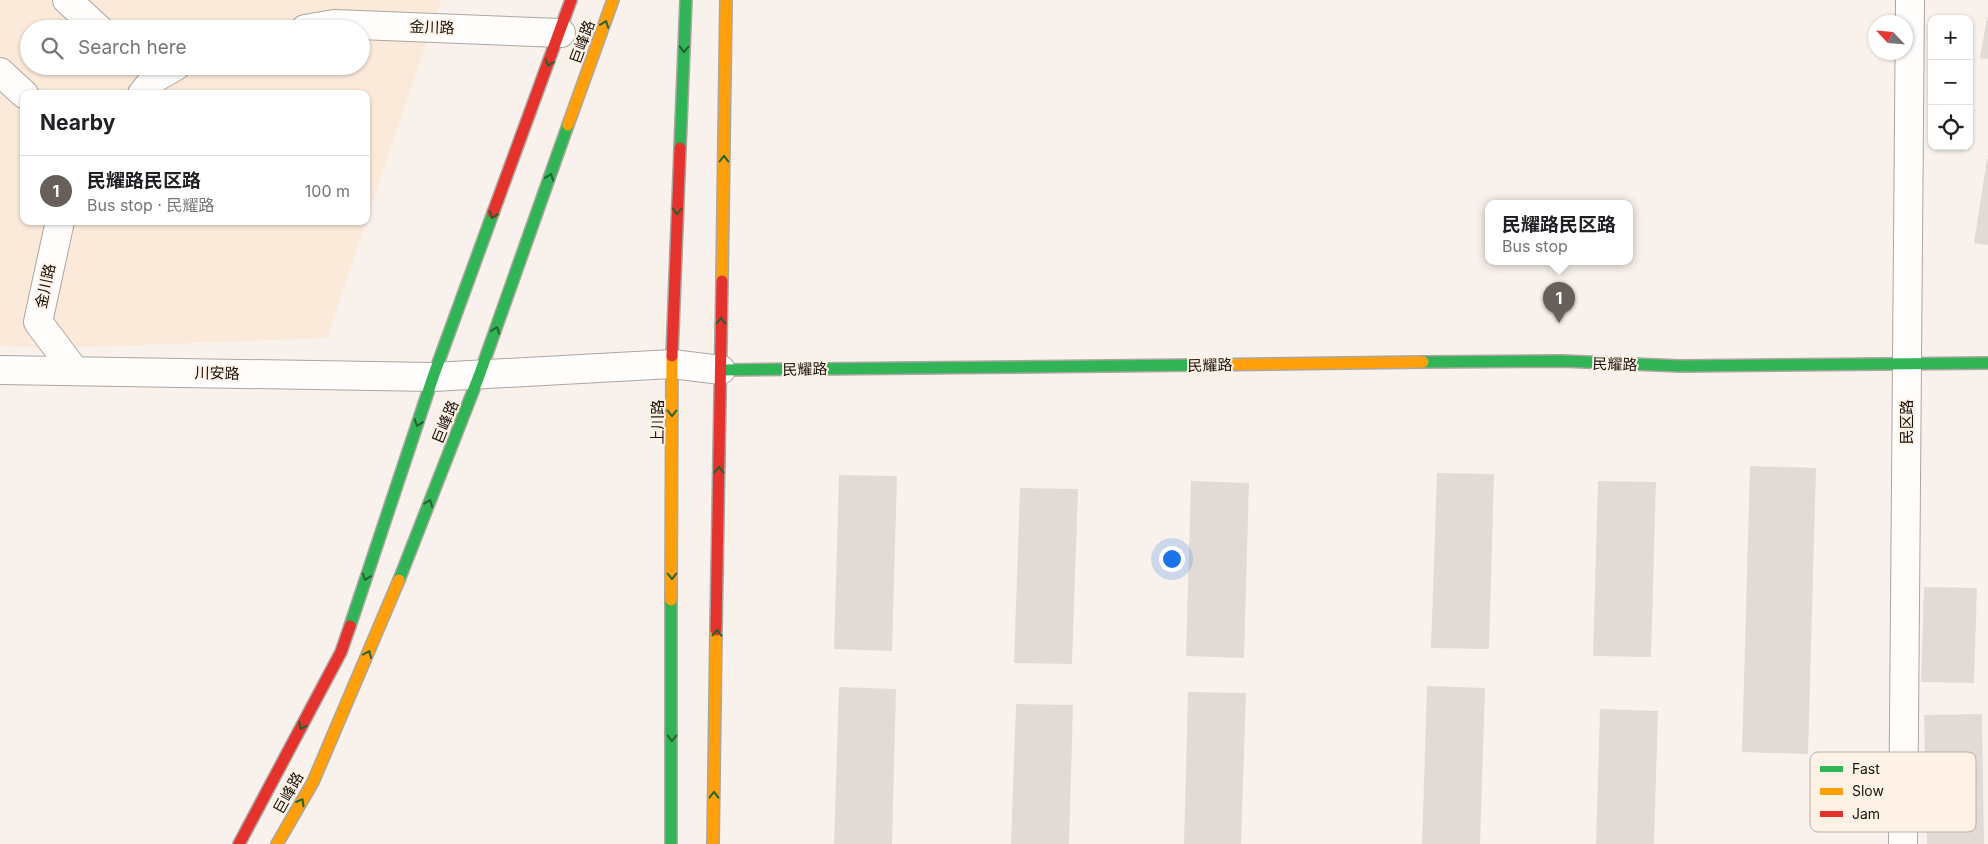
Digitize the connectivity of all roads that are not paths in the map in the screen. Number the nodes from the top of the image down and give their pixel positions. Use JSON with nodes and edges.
{"nodes":[{"id":1,"x":67,"y":0,"type":"edge"},
{"id":2,"x":571,"y":0,"type":"edge"},
{"id":3,"x":613,"y":0,"type":"edge"},
{"id":4,"x":686,"y":0,"type":"edge"},
{"id":5,"x":726,"y":0,"type":"edge"},
{"id":6,"x":1910,"y":0,"type":"edge"},
{"id":7,"x":90,"y":20,"type":"edge"},
{"id":8,"x":370,"y":25,"type":"edge"},
{"id":9,"x":560,"y":33,"type":"junction"},
{"id":10,"x":0,"y":72,"type":"edge"},
{"id":11,"x":20,"y":90,"type":"edge"},
{"id":12,"x":59,"y":225,"type":"edge"},
{"id":13,"x":1988,"y":363,"type":"edge"},
{"id":14,"x":672,"y":364,"type":"junction"},
{"id":15,"x":1906,"y":364,"type":"junction"},
{"id":16,"x":0,"y":370,"type":"edge"},
{"id":17,"x":74,"y":370,"type":"junction"},
{"id":18,"x":721,"y":370,"type":"junction"},
{"id":19,"x":479,"y":376,"type":"junction"},
{"id":20,"x":433,"y":377,"type":"junction"},
{"id":21,"x":1904,"y":752,"type":"edge"},
{"id":22,"x":239,"y":844,"type":"edge"},
{"id":23,"x":277,"y":844,"type":"edge"},
{"id":24,"x":672,"y":844,"type":"edge"},
{"id":25,"x":713,"y":844,"type":"edge"}],
"edges":[{"from":1,"to":7,"type":"street"},
{"from":2,"to":9,"type":"street","name":"巨峰路"},
{"from":19,"to":3,"type":"street","name":"巨峰路","one_way":true},
{"from":4,"to":14,"type":"street","name":"上川路","one_way":true},
{"from":18,"to":5,"type":"street","one_way":true},
{"from":6,"to":15,"type":"street","name":"民区路"},
{"from":8,"to":9,"type":"street","name":"金川路"},
{"from":9,"to":20,"type":"street","name":"巨峰路","one_way":true},
{"from":10,"to":11,"type":"street"},
{"from":12,"to":17,"type":"street","name":"金川路"},
{"from":13,"to":15,"type":"street","name":"民耀路"},
{"from":14,"to":18,"type":"street","name":"民耀路"},
{"from":14,"to":19,"type":"street","name":"民耀路"},
{"from":14,"to":24,"type":"street","name":"上川路","one_way":true},
{"from":15,"to":18,"type":"street","name":"民耀路"},
{"from":15,"to":21,"type":"street","name":"民区路"},
{"from":16,"to":17,"type":"street","name":"川安路"},
{"from":17,"to":20,"type":"street","name":"川安路"},
{"from":25,"to":18,"type":"street","one_way":true},
{"from":19,"to":20,"type":"street","name":"民耀路"},
{"from":23,"to":19,"type":"street","name":"巨峰路","one_way":true},
{"from":20,"to":22,"type":"street","name":"巨峰路","one_way":true}]}
